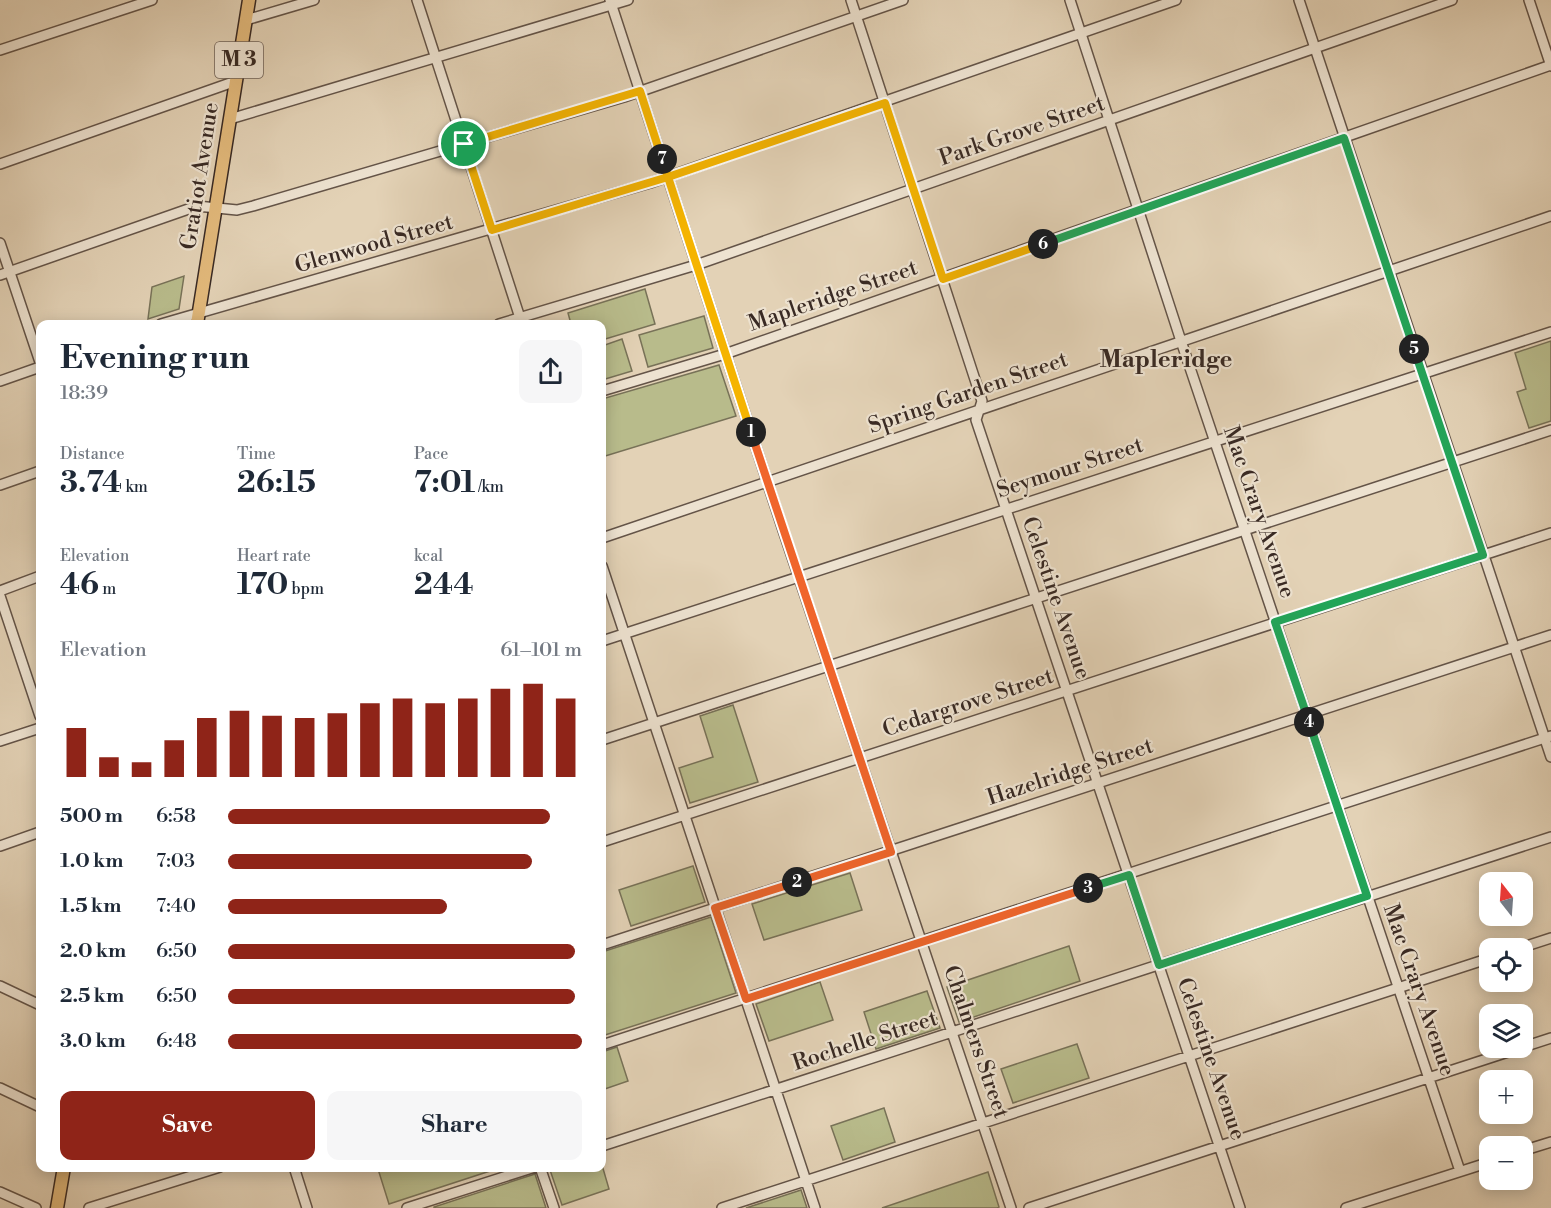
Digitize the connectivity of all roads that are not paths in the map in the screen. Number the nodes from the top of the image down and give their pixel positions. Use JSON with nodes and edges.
{"nodes":[{"id":1,"x":152,"y":0,"type":"edge"},
{"id":2,"x":249,"y":0,"type":"edge"},
{"id":3,"x":314,"y":0,"type":"edge"},
{"id":4,"x":417,"y":0,"type":"edge"},
{"id":5,"x":628,"y":0,"type":"edge"},
{"id":6,"x":851,"y":0,"type":"edge"},
{"id":7,"x":903,"y":0,"type":"edge"},
{"id":8,"x":1070,"y":0,"type":"edge"},
{"id":9,"x":1176,"y":0,"type":"edge"},
{"id":10,"x":1299,"y":0,"type":"edge"},
{"id":11,"x":1452,"y":0,"type":"edge"},
{"id":12,"x":1529,"y":0,"type":"edge"},
{"id":13,"x":611,"y":3,"type":"edge"},
{"id":14,"x":857,"y":16,"type":"junction"},
{"id":15,"x":246,"y":20,"type":"junction"},
{"id":16,"x":1081,"y":34,"type":"junction"},
{"id":17,"x":1315,"y":48,"type":"junction"},
{"id":18,"x":0,"y":50,"type":"edge"},
{"id":19,"x":436,"y":58,"type":"junction"},
{"id":20,"x":1551,"y":65,"type":"edge"},
{"id":21,"x":236,"y":81,"type":"junction"},
{"id":22,"x":640,"y":91,"type":"junction"},
{"id":23,"x":885,"y":103,"type":"junction"},
{"id":24,"x":230,"y":119,"type":"junction"},
{"id":25,"x":1109,"y":121,"type":"junction"},
{"id":26,"x":1344,"y":138,"type":"junction"},
{"id":27,"x":464,"y":144,"type":"junction"},
{"id":28,"x":0,"y":164,"type":"edge"},
{"id":29,"x":668,"y":177,"type":"junction"},
{"id":30,"x":914,"y":190,"type":"junction"},
{"id":31,"x":216,"y":208,"type":"junction"},
{"id":32,"x":1138,"y":211,"type":"junction"},
{"id":33,"x":1551,"y":216,"type":"edge"},
{"id":34,"x":492,"y":230,"type":"junction"},
{"id":35,"x":0,"y":243,"type":"edge"},
{"id":36,"x":696,"y":265,"type":"junction"},
{"id":37,"x":1388,"y":271,"type":"junction"},
{"id":38,"x":5,"y":274,"type":"edge"},
{"id":39,"x":943,"y":279,"type":"junction"},
{"id":40,"x":198,"y":319,"type":"edge"},
{"id":41,"x":521,"y":320,"type":"edge"},
{"id":42,"x":524,"y":320,"type":"edge"},
{"id":43,"x":1551,"y":332,"type":"edge"},
{"id":44,"x":1181,"y":341,"type":"junction"},
{"id":45,"x":36,"y":354,"type":"edge"},
{"id":46,"x":725,"y":354,"type":"junction"},
{"id":47,"x":36,"y":366,"type":"edge"},
{"id":48,"x":1422,"y":373,"type":"junction"},
{"id":49,"x":0,"y":381,"type":"edge"},
{"id":50,"x":606,"y":390,"type":"edge"},
{"id":51,"x":979,"y":410,"type":"junction"},
{"id":52,"x":1551,"y":430,"type":"edge"},
{"id":53,"x":1214,"y":440,"type":"junction"},
{"id":54,"x":1452,"y":462,"type":"junction"},
{"id":55,"x":36,"y":472,"type":"edge"},
{"id":56,"x":767,"y":482,"type":"junction"},
{"id":57,"x":0,"y":485,"type":"edge"},
{"id":58,"x":1006,"y":509,"type":"junction"},
{"id":59,"x":1244,"y":530,"type":"junction"},
{"id":60,"x":1551,"y":533,"type":"edge"},
{"id":61,"x":606,"y":537,"type":"edge"},
{"id":62,"x":1483,"y":555,"type":"junction"},
{"id":63,"x":36,"y":578,"type":"edge"},
{"id":64,"x":606,"y":578,"type":"edge"},
{"id":65,"x":799,"y":578,"type":"junction"},
{"id":66,"x":0,"y":591,"type":"edge"},
{"id":67,"x":0,"y":596,"type":"edge"},
{"id":68,"x":1036,"y":598,"type":"junction"},
{"id":69,"x":1275,"y":622,"type":"junction"},
{"id":70,"x":624,"y":634,"type":"junction"},
{"id":71,"x":1551,"y":635,"type":"edge"},
{"id":72,"x":606,"y":640,"type":"edge"},
{"id":73,"x":1514,"y":647,"type":"junction"},
{"id":74,"x":829,"y":667,"type":"junction"},
{"id":75,"x":1067,"y":691,"type":"junction"},
{"id":76,"x":36,"y":704,"type":"edge"},
{"id":77,"x":1306,"y":714,"type":"junction"},
{"id":78,"x":654,"y":723,"type":"junction"},
{"id":79,"x":36,"y":729,"type":"edge"},
{"id":80,"x":1548,"y":737,"type":"edge"},
{"id":81,"x":606,"y":739,"type":"edge"},
{"id":82,"x":0,"y":741,"type":"edge"},
{"id":83,"x":1551,"y":757,"type":"edge"},
{"id":84,"x":860,"y":760,"type":"junction"},
{"id":85,"x":1098,"y":784,"type":"junction"},
{"id":86,"x":1337,"y":806,"type":"junction"},
{"id":87,"x":684,"y":815,"type":"junction"},
{"id":88,"x":36,"y":833,"type":"edge"},
{"id":89,"x":1551,"y":837,"type":"edge"},
{"id":90,"x":606,"y":841,"type":"edge"},
{"id":91,"x":0,"y":846,"type":"edge"},
{"id":92,"x":891,"y":852,"type":"junction"},
{"id":93,"x":1129,"y":875,"type":"junction"},
{"id":94,"x":1367,"y":896,"type":"junction"},
{"id":95,"x":715,"y":908,"type":"junction"},
{"id":96,"x":1551,"y":938,"type":"edge"},
{"id":97,"x":922,"y":943,"type":"junction"},
{"id":98,"x":606,"y":944,"type":"edge"},
{"id":99,"x":1533,"y":944,"type":"edge"},
{"id":100,"x":1479,"y":961,"type":"edge"},
{"id":101,"x":1159,"y":965,"type":"junction"},
{"id":102,"x":0,"y":986,"type":"edge"},
{"id":103,"x":1398,"y":987,"type":"junction"},
{"id":104,"x":746,"y":999,"type":"junction"},
{"id":105,"x":36,"y":1003,"type":"edge"},
{"id":106,"x":952,"y":1034,"type":"junction"},
{"id":107,"x":1551,"y":1038,"type":"edge"},
{"id":108,"x":606,"y":1044,"type":"edge"},
{"id":109,"x":1189,"y":1055,"type":"junction"},
{"id":110,"x":1428,"y":1078,"type":"junction"},
{"id":111,"x":0,"y":1088,"type":"edge"},
{"id":112,"x":776,"y":1090,"type":"junction"},
{"id":113,"x":36,"y":1105,"type":"edge"},
{"id":114,"x":982,"y":1123,"type":"junction"},
{"id":115,"x":1551,"y":1142,"type":"edge"},
{"id":116,"x":606,"y":1145,"type":"edge"},
{"id":117,"x":1220,"y":1145,"type":"junction"},
{"id":118,"x":1533,"y":1148,"type":"edge"},
{"id":119,"x":1479,"y":1165,"type":"edge"},
{"id":120,"x":1460,"y":1171,"type":"junction"},
{"id":121,"x":63,"y":1172,"type":"edge"},
{"id":122,"x":204,"y":1172,"type":"edge"},
{"id":123,"x":296,"y":1172,"type":"edge"},
{"id":124,"x":520,"y":1172,"type":"edge"},
{"id":125,"x":542,"y":1172,"type":"edge"},
{"id":126,"x":806,"y":1181,"type":"junction"},
{"id":127,"x":0,"y":1192,"type":"edge"},
{"id":128,"x":36,"y":1208,"type":"edge"},
{"id":129,"x":57,"y":1208,"type":"edge"},
{"id":130,"x":89,"y":1208,"type":"edge"},
{"id":131,"x":307,"y":1208,"type":"edge"},
{"id":132,"x":407,"y":1208,"type":"edge"},
{"id":133,"x":554,"y":1208,"type":"edge"},
{"id":134,"x":722,"y":1208,"type":"edge"},
{"id":135,"x":815,"y":1208,"type":"edge"},
{"id":136,"x":1011,"y":1208,"type":"edge"},
{"id":137,"x":1029,"y":1208,"type":"edge"},
{"id":138,"x":1240,"y":1208,"type":"edge"},
{"id":139,"x":1346,"y":1208,"type":"edge"}],
"edges":[{"from":1,"to":18,"type":"street"},
{"from":2,"to":15,"type":"main road","name":"Gratiot Avenue","number":"M 3"},
{"from":3,"to":15,"type":"street"},
{"from":4,"to":19,"type":"street"},
{"from":5,"to":13,"type":"street"},
{"from":6,"to":14,"type":"street","name":"Celestine Avenue"},
{"from":7,"to":14,"type":"street"},
{"from":8,"to":16,"type":"street","name":"Mac Crary Avenue"},
{"from":9,"to":16,"type":"street","name":"Glenwood Street"},
{"from":10,"to":17,"type":"street"},
{"from":11,"to":17,"type":"street","name":"Park Grove Street"},
{"from":12,"to":20,"type":"street"},
{"from":13,"to":19,"type":"street"},
{"from":13,"to":22,"type":"street","name":"Chalmers Street"},
{"from":14,"to":22,"type":"street"},
{"from":14,"to":23,"type":"street","name":"Celestine Avenue"},
{"from":15,"to":21,"type":"main road","name":"Gratiot Avenue","number":"M 3"},
{"from":16,"to":23,"type":"street","name":"Glenwood Street"},
{"from":16,"to":25,"type":"street","name":"Mac Crary Avenue"},
{"from":17,"to":25,"type":"street","name":"Park Grove Street"},
{"from":17,"to":26,"type":"street"},
{"from":19,"to":24,"type":"street"},
{"from":19,"to":27,"type":"street"},
{"from":20,"to":26,"type":"street","name":"Mapleridge Street"},
{"from":21,"to":24,"type":"main road","name":"Gratiot Avenue","number":"M 3"},
{"from":21,"to":28,"type":"street"},
{"from":22,"to":27,"type":"street"},
{"from":22,"to":29,"type":"street","name":"Chalmers Street"},
{"from":23,"to":29,"type":"street","name":"Glenwood Street"},
{"from":23,"to":30,"type":"street","name":"Celestine Avenue"},
{"from":24,"to":31,"type":"main road","name":"Gratiot Avenue","number":"M 3"},
{"from":25,"to":30,"type":"street","name":"Park Grove Street"},
{"from":25,"to":32,"type":"street","name":"Mac Crary Avenue"},
{"from":26,"to":32,"type":"street","name":"Mapleridge Street"},
{"from":26,"to":37,"type":"street"},
{"from":27,"to":31,"type":"street"},
{"from":27,"to":34,"type":"street"},
{"from":29,"to":34,"type":"street","name":"Glenwood Street"},
{"from":29,"to":36,"type":"street","name":"Chalmers Street"},
{"from":30,"to":36,"type":"street","name":"Park Grove Street"},
{"from":30,"to":39,"type":"street","name":"Celestine Avenue"},
{"from":31,"to":38,"type":"street"},
{"from":31,"to":40,"type":"main road","name":"Gratiot Avenue","number":"M 3"},
{"from":32,"to":39,"type":"street","name":"Mapleridge Street"},
{"from":32,"to":44,"type":"street","name":"Mac Crary Avenue"},
{"from":33,"to":37,"type":"street","name":"Spring Garden Street"},
{"from":34,"to":40,"type":"street","name":"Glenwood Street"},
{"from":34,"to":41,"type":"street"},
{"from":35,"to":38,"type":"street"},
{"from":36,"to":42,"type":"street","name":"Park Grove Street"},
{"from":36,"to":46,"type":"street","name":"Chalmers Street"},
{"from":37,"to":44,"type":"street","name":"Spring Garden Street"},
{"from":37,"to":48,"type":"street"},
{"from":38,"to":45,"type":"street"},
{"from":39,"to":46,"type":"street","name":"Mapleridge Street"},
{"from":39,"to":51,"type":"street","name":"Celestine Avenue"},
{"from":43,"to":48,"type":"street","name":"Seymour Street"},
{"from":44,"to":51,"type":"street","name":"Spring Garden Street"},
{"from":44,"to":53,"type":"street","name":"Mac Crary Avenue"},
{"from":46,"to":50,"type":"street","name":"Mapleridge Street"},
{"from":46,"to":56,"type":"street","name":"Chalmers Street"},
{"from":47,"to":49,"type":"street"},
{"from":48,"to":53,"type":"street","name":"Seymour Street"},
{"from":48,"to":54,"type":"street"},
{"from":51,"to":56,"type":"street","name":"Spring Garden Street"},
{"from":51,"to":58,"type":"street","name":"Celestine Avenue"},
{"from":52,"to":54,"type":"street"},
{"from":53,"to":58,"type":"street","name":"Seymour Street"},
{"from":53,"to":59,"type":"street","name":"Mac Crary Avenue"},
{"from":54,"to":59,"type":"street"},
{"from":54,"to":62,"type":"street"},
{"from":55,"to":57,"type":"street"},
{"from":56,"to":61,"type":"street","name":"Spring Garden Street"},
{"from":56,"to":65,"type":"street","name":"Chalmers Street"},
{"from":58,"to":65,"type":"street","name":"Seymour Street"},
{"from":58,"to":68,"type":"street","name":"Celestine Avenue"},
{"from":59,"to":68,"type":"street"},
{"from":59,"to":69,"type":"street","name":"Mac Crary Avenue"},
{"from":60,"to":62,"type":"street","name":"Cedargrove Street"},
{"from":62,"to":69,"type":"street","name":"Cedargrove Street"},
{"from":62,"to":73,"type":"street"},
{"from":63,"to":66,"type":"street"},
{"from":64,"to":70,"type":"street"},
{"from":65,"to":70,"type":"street","name":"Seymour Street"},
{"from":65,"to":74,"type":"street","name":"Chalmers Street"},
{"from":67,"to":76,"type":"street"},
{"from":68,"to":74,"type":"street"},
{"from":68,"to":75,"type":"street","name":"Celestine Avenue"},
{"from":69,"to":75,"type":"street","name":"Cedargrove Street"},
{"from":69,"to":77,"type":"street","name":"Mac Crary Avenue"},
{"from":70,"to":72,"type":"street","name":"Seymour Street"},
{"from":70,"to":78,"type":"street"},
{"from":71,"to":73,"type":"street","name":"Hazelridge Street"},
{"from":73,"to":77,"type":"street","name":"Hazelridge Street"},
{"from":73,"to":80,"type":"street"},
{"from":74,"to":78,"type":"street"},
{"from":74,"to":84,"type":"street","name":"Chalmers Street"},
{"from":75,"to":84,"type":"street","name":"Cedargrove Street"},
{"from":75,"to":85,"type":"street","name":"Celestine Avenue"},
{"from":77,"to":85,"type":"street","name":"Hazelridge Street"},
{"from":77,"to":86,"type":"street","name":"Mac Crary Avenue"},
{"from":78,"to":81,"type":"street"},
{"from":78,"to":87,"type":"street"},
{"from":79,"to":82,"type":"street"},
{"from":80,"to":83,"type":"street"},
{"from":80,"to":86,"type":"street"},
{"from":84,"to":87,"type":"street","name":"Cedargrove Street"},
{"from":84,"to":92,"type":"street","name":"Chalmers Street"},
{"from":85,"to":92,"type":"street","name":"Hazelridge Street"},
{"from":85,"to":93,"type":"street","name":"Celestine Avenue"},
{"from":86,"to":93,"type":"street"},
{"from":86,"to":94,"type":"street","name":"Mac Crary Avenue"},
{"from":87,"to":90,"type":"street","name":"Cedargrove Street"},
{"from":87,"to":95,"type":"street"},
{"from":88,"to":91,"type":"street"},
{"from":89,"to":94,"type":"street","name":"Rochelle Street"},
{"from":92,"to":95,"type":"street","name":"Hazelridge Street"},
{"from":92,"to":97,"type":"street","name":"Chalmers Street"},
{"from":93,"to":97,"type":"street"},
{"from":93,"to":101,"type":"street","name":"Celestine Avenue"},
{"from":94,"to":101,"type":"street","name":"Rochelle Street"},
{"from":94,"to":103,"type":"street","name":"Mac Crary Avenue"},
{"from":95,"to":98,"type":"street","name":"Hazelridge Street"},
{"from":95,"to":104,"type":"street"},
{"from":96,"to":99,"type":"street"},
{"from":97,"to":104,"type":"street"},
{"from":97,"to":106,"type":"street","name":"Chalmers Street"},
{"from":100,"to":103,"type":"street"},
{"from":101,"to":106,"type":"street","name":"Rochelle Street"},
{"from":101,"to":109,"type":"street","name":"Celestine Avenue"},
{"from":102,"to":105,"type":"street"},
{"from":103,"to":109,"type":"street"},
{"from":103,"to":110,"type":"street","name":"Mac Crary Avenue"},
{"from":104,"to":108,"type":"street"},
{"from":104,"to":112,"type":"street"},
{"from":106,"to":112,"type":"street","name":"Rochelle Street"},
{"from":106,"to":114,"type":"street","name":"Chalmers Street"},
{"from":107,"to":110,"type":"street"},
{"from":109,"to":114,"type":"street"},
{"from":109,"to":117,"type":"street","name":"Celestine Avenue"},
{"from":110,"to":117,"type":"street"},
{"from":110,"to":120,"type":"street","name":"Mac Crary Avenue"},
{"from":111,"to":113,"type":"street"},
{"from":112,"to":116,"type":"street","name":"Rochelle Street"},
{"from":112,"to":126,"type":"street"},
{"from":114,"to":126,"type":"street"},
{"from":114,"to":136,"type":"street","name":"Chalmers Street"},
{"from":115,"to":118,"type":"street"},
{"from":117,"to":137,"type":"street"},
{"from":117,"to":138,"type":"street","name":"Celestine Avenue"},
{"from":119,"to":120,"type":"street"},
{"from":120,"to":139,"type":"street"},
{"from":121,"to":129,"type":"main road"},
{"from":122,"to":130,"type":"street"},
{"from":123,"to":131,"type":"street"},
{"from":124,"to":132,"type":"street"},
{"from":125,"to":133,"type":"street"},
{"from":126,"to":134,"type":"street"},
{"from":126,"to":135,"type":"street"},
{"from":127,"to":128,"type":"street"}]}
